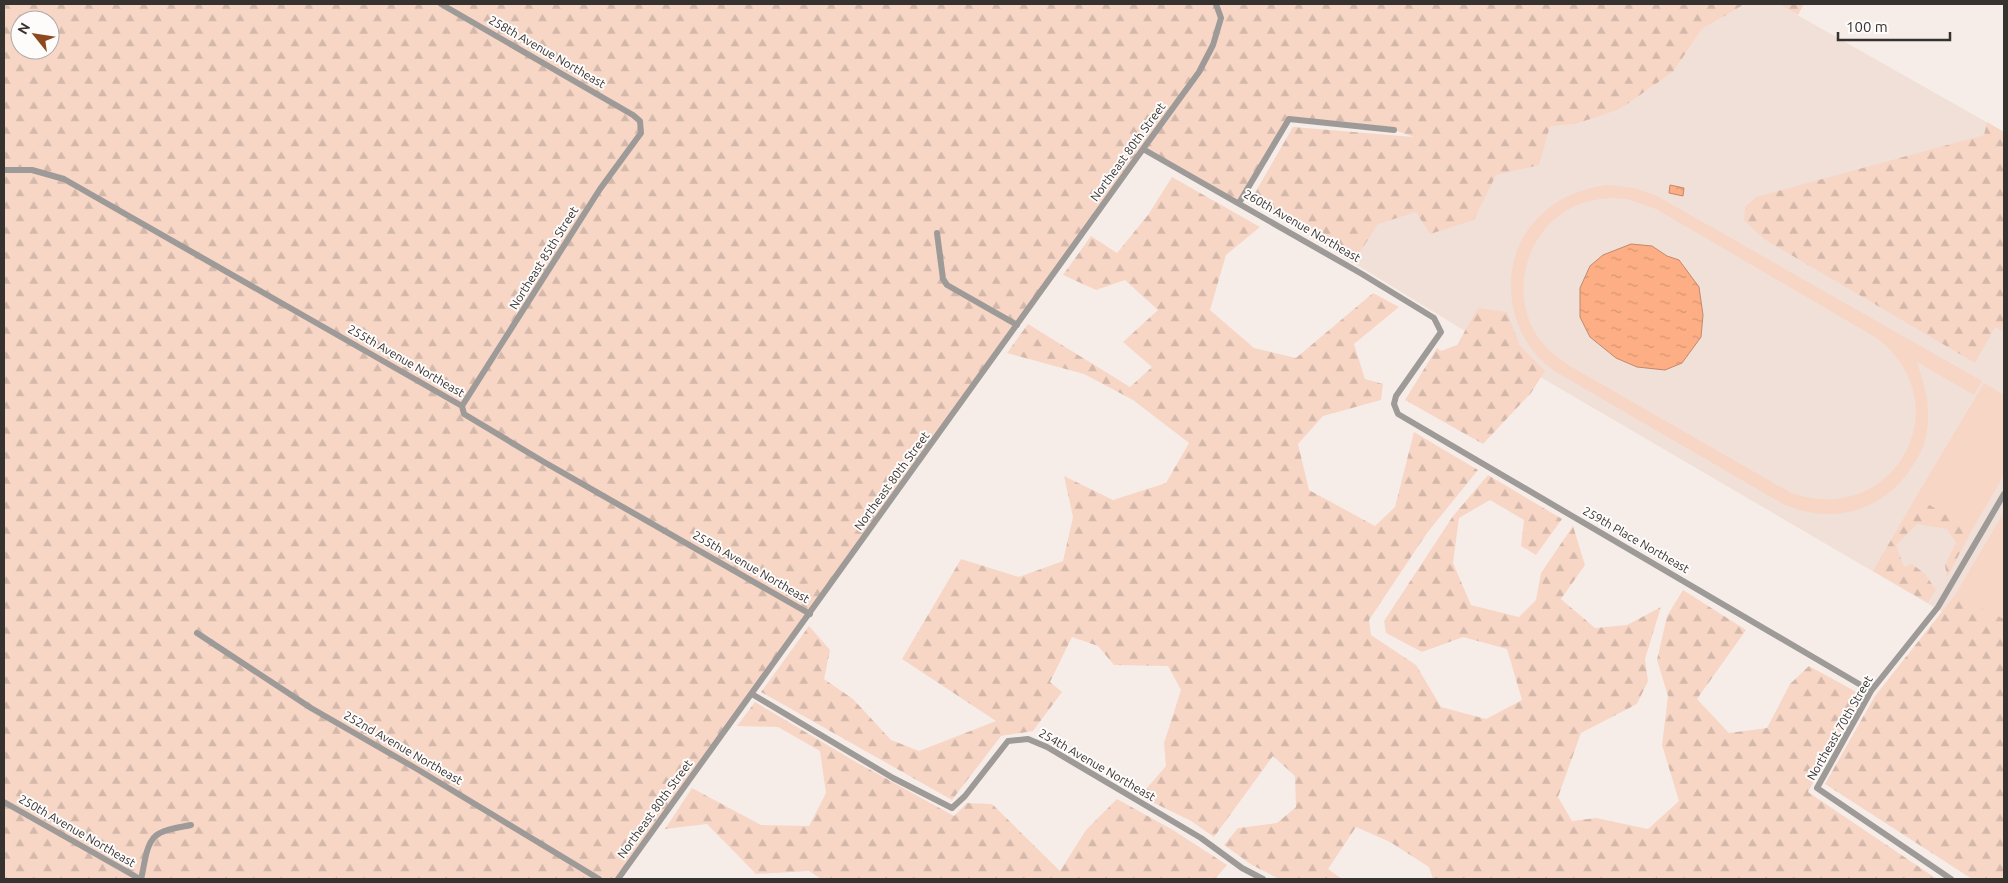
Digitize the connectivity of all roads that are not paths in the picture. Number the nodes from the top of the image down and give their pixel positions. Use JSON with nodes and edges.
{"nodes":[{"id":1,"x":441,"y":4,"type":"edge"},
{"id":2,"x":1216,"y":4,"type":"edge"},
{"id":3,"x":640,"y":121,"type":"joint"},
{"id":4,"x":1394,"y":130,"type":"dead end"},
{"id":5,"x":1143,"y":149,"type":"junction"},
{"id":6,"x":4,"y":170,"type":"edge"},
{"id":7,"x":1239,"y":203,"type":"junction"},
{"id":8,"x":937,"y":233,"type":"dead end"},
{"id":9,"x":1017,"y":325,"type":"junction"},
{"id":10,"x":1394,"y":404,"type":"joint"},
{"id":11,"x":462,"y":406,"type":"junction"},
{"id":12,"x":2004,"y":494,"type":"edge"},
{"id":13,"x":810,"y":614,"type":"junction"},
{"id":14,"x":197,"y":632,"type":"dead end"},
{"id":15,"x":1871,"y":690,"type":"junction"},
{"id":16,"x":752,"y":694,"type":"junction"},
{"id":17,"x":4,"y":802,"type":"edge"},
{"id":18,"x":191,"y":825,"type":"dead end"},
{"id":19,"x":140,"y":879,"type":"edge"},
{"id":20,"x":599,"y":879,"type":"edge"},
{"id":21,"x":618,"y":879,"type":"edge"},
{"id":22,"x":1262,"y":879,"type":"edge"},
{"id":23,"x":1951,"y":879,"type":"edge"}],
"edges":[{"from":1,"to":3,"type":"street","name":"258th Avenue Northeast"},
{"from":2,"to":5,"type":"street","name":"Northeast 80th Street"},
{"from":3,"to":11,"type":"street","name":"Northeast 85th Street"},
{"from":4,"to":7,"type":"street"},
{"from":5,"to":7,"type":"street","name":"260th Avenue Northeast"},
{"from":5,"to":9,"type":"street","name":"Northeast 80th Street"},
{"from":6,"to":11,"type":"street","name":"255th Avenue Northeast"},
{"from":7,"to":10,"type":"street","name":"260th Avenue Northeast"},
{"from":8,"to":9,"type":"street"},
{"from":9,"to":13,"type":"street","name":"Northeast 80th Street"},
{"from":10,"to":15,"type":"street","name":"259th Place Northeast"},
{"from":11,"to":13,"type":"street","name":"255th Avenue Northeast"},
{"from":12,"to":15,"type":"street","name":"Northeast 70th Street"},
{"from":13,"to":16,"type":"street","name":"Northeast 80th Street"},
{"from":14,"to":20,"type":"street","name":"252nd Avenue Northeast"},
{"from":15,"to":23,"type":"street","name":"Northeast 70th Street"},
{"from":16,"to":21,"type":"street","name":"Northeast 80th Street"},
{"from":16,"to":22,"type":"street","name":"254th Avenue Northeast"},
{"from":17,"to":19,"type":"street","name":"250th Avenue Northeast"},
{"from":18,"to":19,"type":"street"}]}
